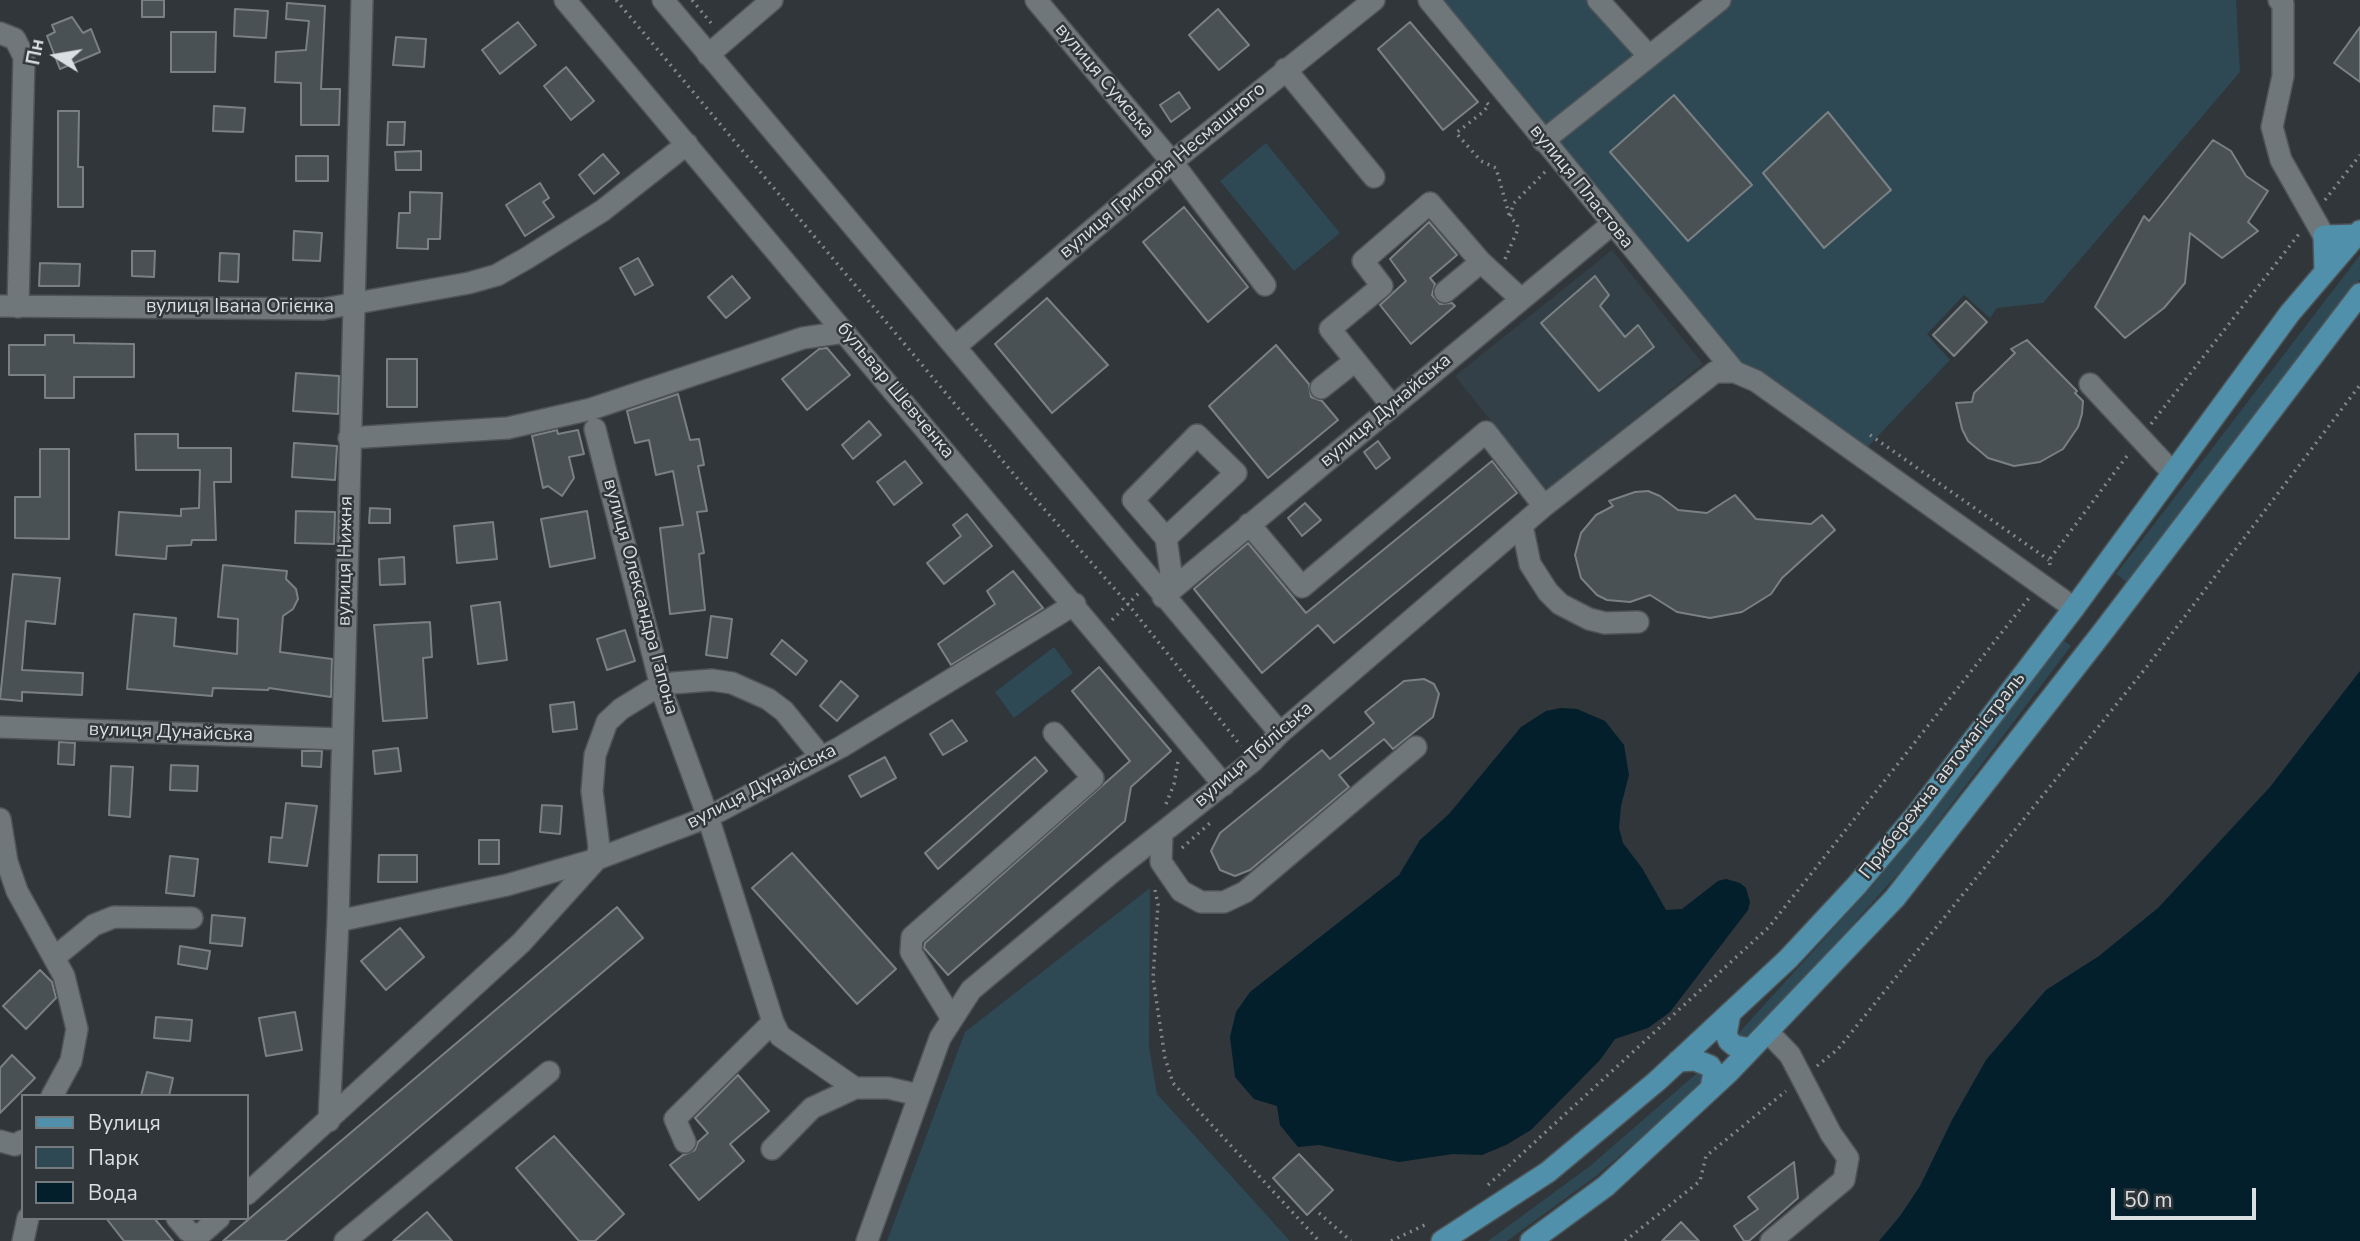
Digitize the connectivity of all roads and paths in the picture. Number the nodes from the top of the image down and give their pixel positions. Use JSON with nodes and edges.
{"nodes":[{"id":1,"x":362,"y":0,"type":"edge"},
{"id":2,"x":565,"y":0,"type":"edge"},
{"id":3,"x":616,"y":0,"type":"edge"},
{"id":4,"x":663,"y":0,"type":"edge"},
{"id":5,"x":772,"y":0,"type":"edge"},
{"id":6,"x":1036,"y":0,"type":"edge"},
{"id":7,"x":1374,"y":0,"type":"edge"},
{"id":8,"x":1429,"y":0,"type":"edge"},
{"id":9,"x":1598,"y":0,"type":"edge"},
{"id":10,"x":1720,"y":0,"type":"edge"},
{"id":11,"x":2284,"y":1,"type":"edge"},
{"id":12,"x":0,"y":33,"type":"edge"},
{"id":13,"x":708,"y":55,"type":"junction"},
{"id":14,"x":1648,"y":55,"type":"junction"},
{"id":15,"x":1285,"y":69,"type":"junction"},
{"id":16,"x":1482,"y":96,"type":"dead end"},
{"id":17,"x":1543,"y":141,"type":"junction"},
{"id":18,"x":687,"y":144,"type":"junction"},
{"id":19,"x":2360,"y":155,"type":"edge"},
{"id":20,"x":1172,"y":162,"type":"junction"},
{"id":21,"x":1553,"y":165,"type":"dead end"},
{"id":22,"x":1374,"y":177,"type":"dead end"},
{"id":23,"x":2313,"y":215,"type":"junction"},
{"id":24,"x":1510,"y":218,"type":"junction"},
{"id":25,"x":1611,"y":225,"type":"junction"},
{"id":26,"x":2358,"y":233,"type":"edge"},
{"id":27,"x":2324,"y":236,"type":"junction"},
{"id":28,"x":1481,"y":262,"type":"junction"},
{"id":29,"x":2325,"y":270,"type":"junction"},
{"id":30,"x":1498,"y":277,"type":"junction"},
{"id":31,"x":1265,"y":285,"type":"dead end"},
{"id":32,"x":1446,"y":292,"type":"dead end"},
{"id":33,"x":2360,"y":294,"type":"edge"},
{"id":34,"x":1521,"y":299,"type":"junction"},
{"id":35,"x":9,"y":306,"type":"edge"},
{"id":36,"x":354,"y":306,"type":"junction"},
{"id":37,"x":845,"y":332,"type":"junction"},
{"id":38,"x":956,"y":346,"type":"junction"},
{"id":39,"x":1355,"y":360,"type":"junction"},
{"id":40,"x":1725,"y":372,"type":"junction"},
{"id":41,"x":2090,"y":384,"type":"dead end"},
{"id":42,"x":2360,"y":385,"type":"edge"},
{"id":43,"x":1321,"y":388,"type":"dead end"},
{"id":44,"x":1392,"y":406,"type":"junction"},
{"id":45,"x":595,"y":429,"type":"dead end"},
{"id":46,"x":1860,"y":429,"type":"dead end"},
{"id":47,"x":349,"y":438,"type":"junction"},
{"id":48,"x":2140,"y":438,"type":"junction"},
{"id":49,"x":2173,"y":473,"type":"junction"},
{"id":50,"x":1544,"y":506,"type":"junction"},
{"id":51,"x":1249,"y":524,"type":"junction"},
{"id":52,"x":1522,"y":525,"type":"junction"},
{"id":53,"x":1166,"y":538,"type":"junction"},
{"id":54,"x":2049,"y":560,"type":"junction"},
{"id":55,"x":2039,"y":583,"type":"junction"},
{"id":56,"x":1140,"y":592,"type":"dead end"},
{"id":57,"x":1163,"y":597,"type":"junction"},
{"id":58,"x":1075,"y":604,"type":"junction"},
{"id":59,"x":1128,"y":604,"type":"junction"},
{"id":60,"x":2074,"y":608,"type":"junction"},
{"id":61,"x":1638,"y":622,"type":"dead end"},
{"id":62,"x":1102,"y":628,"type":"dead end"},
{"id":63,"x":2105,"y":629,"type":"junction"},
{"id":64,"x":661,"y":687,"type":"junction"},
{"id":65,"x":0,"y":727,"type":"edge"},
{"id":66,"x":1054,"y":733,"type":"dead end"},
{"id":67,"x":1280,"y":733,"type":"junction"},
{"id":68,"x":341,"y":739,"type":"junction"},
{"id":69,"x":1416,"y":747,"type":"dead end"},
{"id":70,"x":1178,"y":757,"type":"dead end"},
{"id":71,"x":818,"y":758,"type":"junction"},
{"id":72,"x":1253,"y":761,"type":"junction"},
{"id":73,"x":1224,"y":785,"type":"junction"},
{"id":74,"x":1165,"y":806,"type":"dead end"},
{"id":75,"x":708,"y":817,"type":"junction"},
{"id":76,"x":0,"y":819,"type":"edge"},
{"id":77,"x":1162,"y":832,"type":"junction"},
{"id":78,"x":597,"y":859,"type":"junction"},
{"id":79,"x":1154,"y":884,"type":"dead end"},
{"id":80,"x":192,"y":918,"type":"dead end"},
{"id":81,"x":338,"y":921,"type":"junction"},
{"id":82,"x":55,"y":957,"type":"junction"},
{"id":83,"x":1730,"y":1013,"type":"junction"},
{"id":84,"x":951,"y":1017,"type":"junction"},
{"id":85,"x":773,"y":1022,"type":"junction"},
{"id":86,"x":1768,"y":1031,"type":"junction"},
{"id":87,"x":1751,"y":1049,"type":"junction"},
{"id":88,"x":1678,"y":1061,"type":"junction"},
{"id":89,"x":549,"y":1072,"type":"dead end"},
{"id":90,"x":1802,"y":1078,"type":"junction"},
{"id":91,"x":855,"y":1088,"type":"junction"},
{"id":92,"x":1711,"y":1088,"type":"junction"},
{"id":93,"x":53,"y":1094,"type":"edge"},
{"id":94,"x":919,"y":1095,"type":"junction"},
{"id":95,"x":328,"y":1122,"type":"junction"},
{"id":96,"x":0,"y":1141,"type":"edge"},
{"id":97,"x":21,"y":1142,"type":"edge"},
{"id":98,"x":685,"y":1142,"type":"dead end"},
{"id":99,"x":772,"y":1149,"type":"dead end"},
{"id":100,"x":1481,"y":1190,"type":"dead end"},
{"id":101,"x":248,"y":1193,"type":"edge"},
{"id":102,"x":1319,"y":1213,"type":"dead end"},
{"id":103,"x":1438,"y":1218,"type":"dead end"},
{"id":104,"x":28,"y":1220,"type":"edge"},
{"id":105,"x":179,"y":1220,"type":"edge"},
{"id":106,"x":217,"y":1220,"type":"edge"},
{"id":107,"x":1464,"y":1234,"type":"edge"},
{"id":108,"x":23,"y":1241,"type":"edge"},
{"id":109,"x":345,"y":1241,"type":"edge"},
{"id":110,"x":867,"y":1241,"type":"edge"},
{"id":111,"x":1319,"y":1241,"type":"edge"},
{"id":112,"x":1351,"y":1241,"type":"edge"},
{"id":113,"x":1391,"y":1241,"type":"edge"},
{"id":114,"x":1442,"y":1241,"type":"edge"},
{"id":115,"x":1531,"y":1241,"type":"edge"},
{"id":116,"x":1625,"y":1241,"type":"edge"},
{"id":117,"x":1771,"y":1241,"type":"edge"}],
"edges":[{"from":1,"to":36,"type":"street","name":"вулиця Нижня"},
{"from":2,"to":18,"type":"street","name":"бульвар Шевченка"},
{"from":3,"to":59,"type":"path"},
{"from":4,"to":13,"type":"street"},
{"from":5,"to":13,"type":"street"},
{"from":6,"to":20,"type":"street","name":"вулиця Сумська"},
{"from":7,"to":15,"type":"street","name":"вулиця Григорія Несмашного"},
{"from":8,"to":17,"type":"street","name":"вулиця Пластова"},
{"from":9,"to":14,"type":"street"},
{"from":10,"to":14,"type":"street"},
{"from":11,"to":23,"type":"street"},
{"from":12,"to":35,"type":"street"},
{"from":13,"to":38,"type":"street"},
{"from":14,"to":17,"type":"street"},
{"from":15,"to":20,"type":"street","name":"вулиця Григорія Несмашного"},
{"from":15,"to":22,"type":"street"},
{"from":16,"to":24,"type":"path"},
{"from":17,"to":25,"type":"street","name":"вулиця Пластова"},
{"from":18,"to":36,"type":"street","name":"вулиця Івана Огієнка"},
{"from":18,"to":37,"type":"street","name":"бульвар Шевченка"},
{"from":19,"to":23,"type":"path"},
{"from":20,"to":31,"type":"street","name":"вулиця Сумська"},
{"from":20,"to":38,"type":"street","name":"вулиця Григорія Несмашного"},
{"from":21,"to":24,"type":"path"},
{"from":23,"to":27,"type":"street"},
{"from":23,"to":48,"type":"path"},
{"from":24,"to":30,"type":"path"},
{"from":25,"to":34,"type":"street","name":"вулиця Дунайська"},
{"from":25,"to":40,"type":"street","name":"вулиця Пластова"},
{"from":26,"to":27,"type":"main road"},
{"from":26,"to":29,"type":"main road","name":"Прибережна автомагістраль"},
{"from":27,"to":29,"type":"main road"},
{"from":28,"to":30,"type":"street"},
{"from":28,"to":32,"type":"street"},
{"from":28,"to":39,"type":"street"},
{"from":29,"to":49,"type":"main road","name":"Прибережна автомагістраль"},
{"from":30,"to":34,"type":"street"},
{"from":33,"to":63,"type":"main road","name":"Прибережна автомагістраль"},
{"from":34,"to":44,"type":"street","name":"вулиця Дунайська"},
{"from":35,"to":36,"type":"street","name":"вулиця Івана Огієнка"},
{"from":36,"to":47,"type":"street","name":"вулиця Нижня"},
{"from":37,"to":47,"type":"street"},
{"from":37,"to":58,"type":"street","name":"бульвар Шевченка"},
{"from":38,"to":57,"type":"street"},
{"from":39,"to":43,"type":"street"},
{"from":39,"to":44,"type":"street"},
{"from":40,"to":50,"type":"street","name":"вулиця Тбіліська"},
{"from":40,"to":55,"type":"street","name":"вулиця Пластова"},
{"from":41,"to":48,"type":"street"},
{"from":42,"to":90,"type":"path"},
{"from":44,"to":51,"type":"street","name":"вулиця Дунайська"},
{"from":45,"to":64,"type":"street","name":"вулиця Олександра Гапона"},
{"from":46,"to":54,"type":"path"},
{"from":47,"to":68,"type":"street","name":"вулиця Нижня"},
{"from":48,"to":49,"type":"street"},
{"from":48,"to":54,"type":"path"},
{"from":49,"to":60,"type":"main road","name":"Прибережна автомагістраль"},
{"from":50,"to":51,"type":"street"},
{"from":50,"to":52,"type":"street","name":"вулиця Тбіліська"},
{"from":51,"to":57,"type":"street","name":"вулиця Дунайська"},
{"from":52,"to":61,"type":"street"},
{"from":52,"to":67,"type":"street","name":"вулиця Тбіліська"},
{"from":53,"to":53,"type":"street"},
{"from":53,"to":57,"type":"street"},
{"from":54,"to":55,"type":"path"},
{"from":55,"to":60,"type":"street","name":"вулиця Пластова"},
{"from":55,"to":100,"type":"path"},
{"from":56,"to":59,"type":"path"},
{"from":57,"to":67,"type":"street"},
{"from":58,"to":71,"type":"street","name":"вулиця Дунайська"},
{"from":58,"to":73,"type":"street","name":"бульвар Шевченка"},
{"from":59,"to":62,"type":"path"},
{"from":59,"to":72,"type":"path"},
{"from":60,"to":63,"type":"main road"},
{"from":60,"to":83,"type":"main road","name":"Прибережна автомагістраль"},
{"from":63,"to":86,"type":"main road","name":"Прибережна автомагістраль"},
{"from":64,"to":71,"type":"street"},
{"from":64,"to":75,"type":"street","name":"вулиця Олександра Гапона"},
{"from":64,"to":78,"type":"street"},
{"from":65,"to":68,"type":"street","name":"вулиця Дунайська"},
{"from":66,"to":84,"type":"street"},
{"from":67,"to":72,"type":"street","name":"вулиця Тбіліська"},
{"from":68,"to":81,"type":"street","name":"вулиця Нижня"},
{"from":69,"to":77,"type":"street"},
{"from":70,"to":74,"type":"path"},
{"from":71,"to":75,"type":"street","name":"вулиця Дунайська"},
{"from":72,"to":73,"type":"street","name":"вулиця Тбіліська"},
{"from":73,"to":77,"type":"street","name":"вулиця Тбіліська"},
{"from":75,"to":78,"type":"street","name":"вулиця Дунайська"},
{"from":75,"to":85,"type":"street","name":"вулиця Олександра Гапона"},
{"from":76,"to":82,"type":"street"},
{"from":77,"to":84,"type":"street","name":"вулиця Тбіліська"},
{"from":78,"to":81,"type":"street","name":"вулиця Дунайська"},
{"from":78,"to":95,"type":"street"},
{"from":79,"to":111,"type":"path"},
{"from":80,"to":82,"type":"street"},
{"from":81,"to":95,"type":"street","name":"вулиця Нижня"},
{"from":82,"to":93,"type":"street"},
{"from":83,"to":87,"type":"main road"},
{"from":83,"to":88,"type":"main road","name":"Прибережна автомагістраль"},
{"from":84,"to":94,"type":"street","name":"вулиця Тбіліська"},
{"from":85,"to":91,"type":"street","name":"вулиця Олександра Гапона"},
{"from":85,"to":98,"type":"street"},
{"from":86,"to":87,"type":"main road","name":"Прибережна автомагістраль"},
{"from":86,"to":90,"type":"street"},
{"from":87,"to":92,"type":"main road","name":"Прибережна автомагістраль"},
{"from":88,"to":92,"type":"main road"},
{"from":88,"to":107,"type":"main road","name":"Прибережна автомагістраль"},
{"from":89,"to":109,"type":"street"},
{"from":90,"to":116,"type":"path"},
{"from":90,"to":117,"type":"street"},
{"from":91,"to":94,"type":"street"},
{"from":91,"to":99,"type":"street"},
{"from":92,"to":115,"type":"main road","name":"Прибережна автомагістраль"},
{"from":94,"to":110,"type":"street","name":"вулиця Тбіліська"},
{"from":95,"to":101,"type":"street"},
{"from":96,"to":97,"type":"street"},
{"from":102,"to":112,"type":"path"},
{"from":103,"to":113,"type":"path"},
{"from":104,"to":108,"type":"street"},
{"from":105,"to":106,"type":"street"},
{"from":107,"to":114,"type":"main road","name":"Прибережна автомагістраль"}]}
